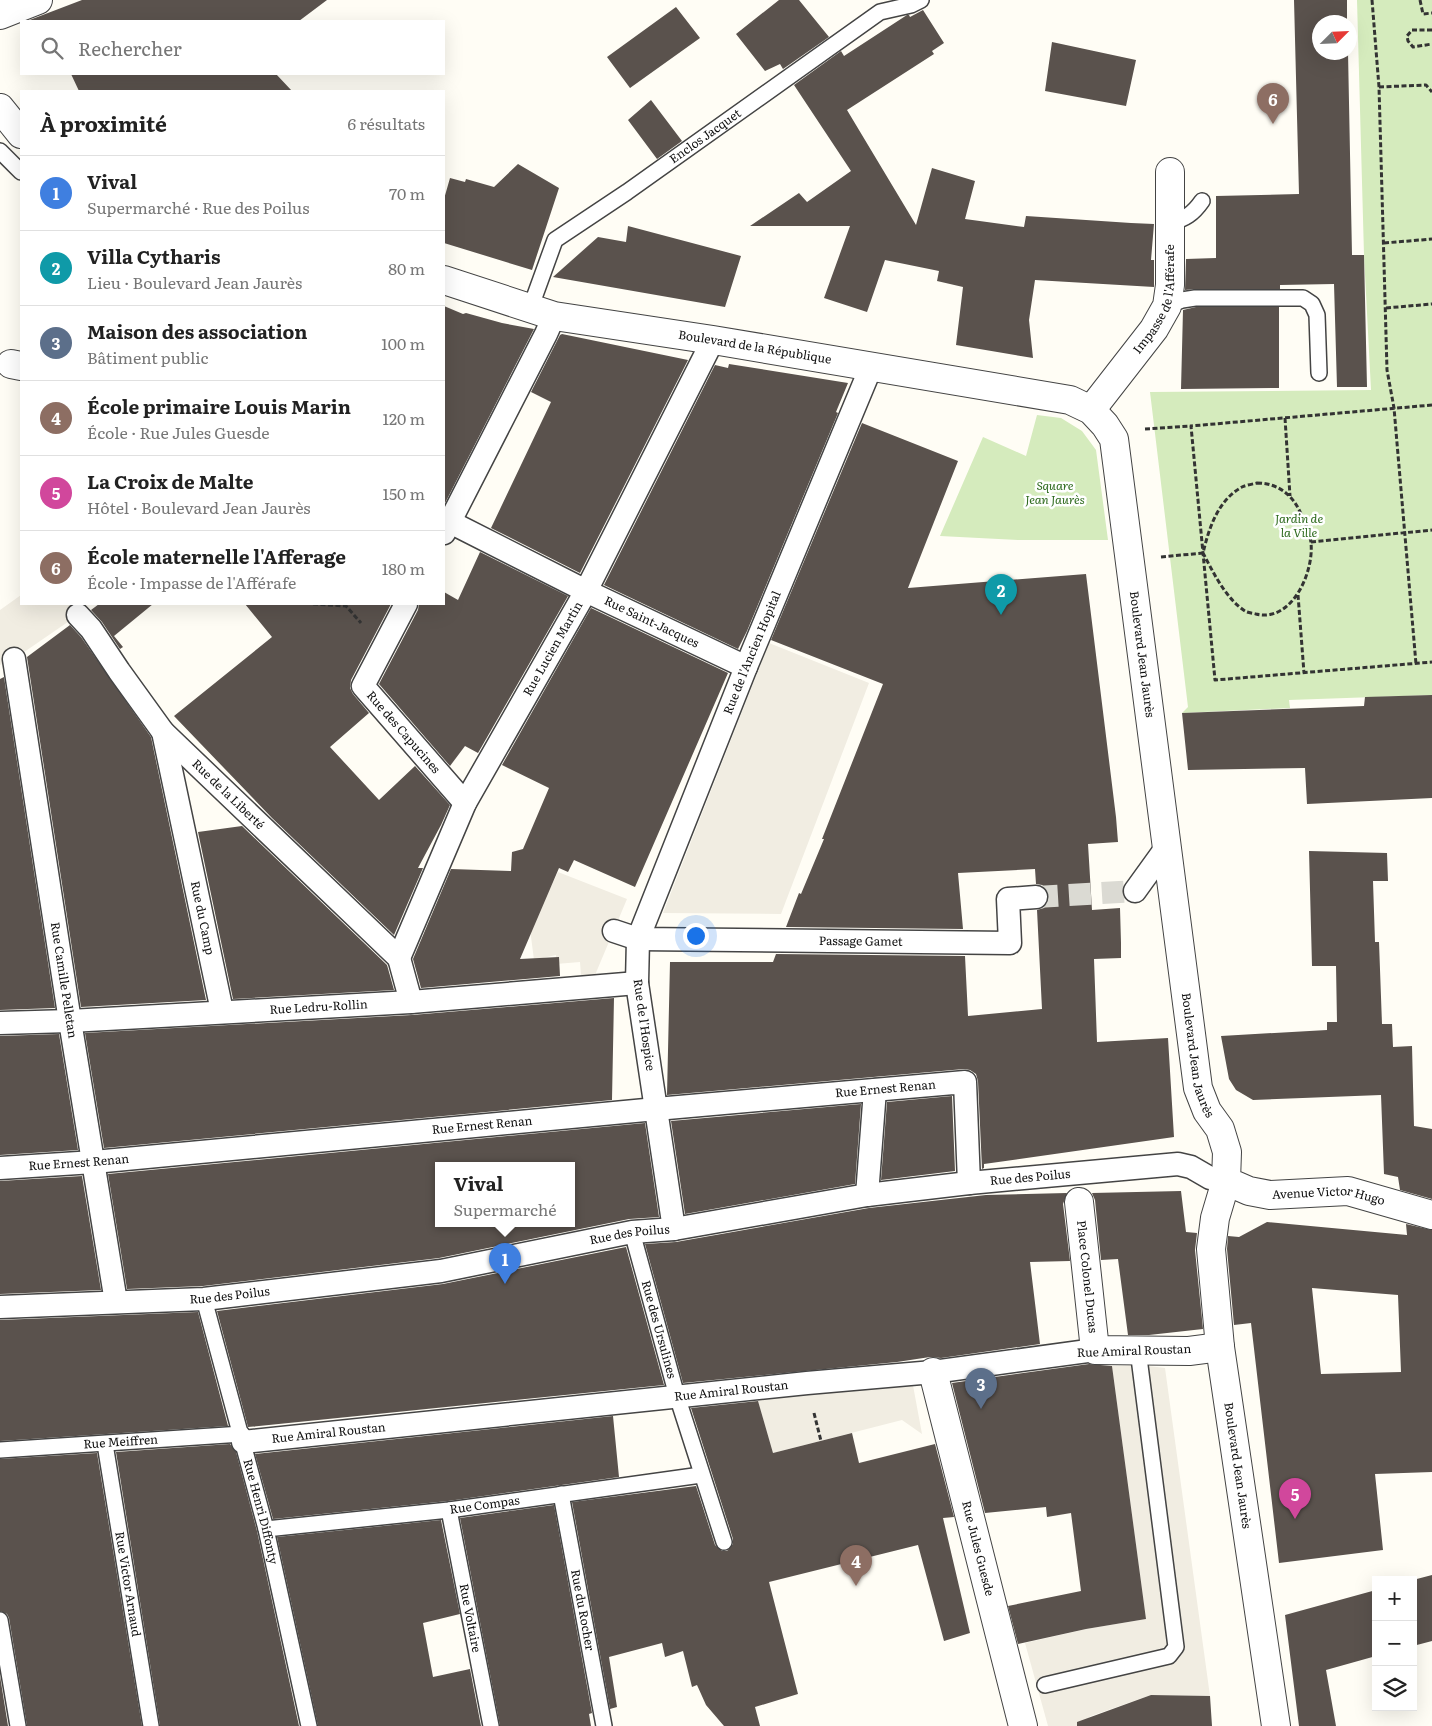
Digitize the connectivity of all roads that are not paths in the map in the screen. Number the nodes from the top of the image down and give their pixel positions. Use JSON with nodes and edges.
{"nodes":[{"id":1,"x":38,"y":0,"type":"edge"},
{"id":2,"x":921,"y":0,"type":"edge"},
{"id":3,"x":0,"y":15,"type":"edge"},
{"id":4,"x":0,"y":101,"type":"edge"},
{"id":5,"x":0,"y":108,"type":"edge"},
{"id":6,"x":20,"y":133,"type":"edge"},
{"id":7,"x":0,"y":151,"type":"edge"},
{"id":8,"x":20,"y":171,"type":"edge"},
{"id":9,"x":1170,"y":172,"type":"dead end"},
{"id":10,"x":1202,"y":201,"type":"dead end"},
{"id":11,"x":1170,"y":223,"type":"junction"},
{"id":12,"x":445,"y":280,"type":"edge"},
{"id":13,"x":1167,"y":306,"type":"junction"},
{"id":14,"x":542,"y":312,"type":"junction"},
{"id":15,"x":713,"y":340,"type":"junction"},
{"id":16,"x":871,"y":367,"type":"junction"},
{"id":17,"x":1319,"y":373,"type":"dead end"},
{"id":18,"x":1080,"y":405,"type":"junction"},
{"id":19,"x":447,"y":528,"type":"edge"},
{"id":20,"x":586,"y":592,"type":"junction"},
{"id":21,"x":405,"y":605,"type":"edge"},
{"id":22,"x":78,"y":615,"type":"dead end"},
{"id":23,"x":14,"y":658,"type":"dead end"},
{"id":24,"x":746,"y":667,"type":"junction"},
{"id":25,"x":163,"y":732,"type":"junction"},
{"id":26,"x":465,"y":803,"type":"junction"},
{"id":27,"x":1166,"y":848,"type":"junction"},
{"id":28,"x":1135,"y":891,"type":"dead end"},
{"id":29,"x":1036,"y":897,"type":"tunnel mouth"},
{"id":30,"x":614,"y":931,"type":"dead end"},
{"id":31,"x":638,"y":939,"type":"junction"},
{"id":32,"x":399,"y":958,"type":"junction"},
{"id":33,"x":636,"y":983,"type":"junction"},
{"id":34,"x":411,"y":1002,"type":"junction"},
{"id":35,"x":222,"y":1011,"type":"junction"},
{"id":36,"x":70,"y":1021,"type":"junction"},
{"id":37,"x":0,"y":1023,"type":"edge"},
{"id":38,"x":875,"y":1090,"type":"junction"},
{"id":39,"x":656,"y":1109,"type":"junction"},
{"id":40,"x":94,"y":1162,"type":"junction"},
{"id":41,"x":0,"y":1168,"type":"edge"},
{"id":42,"x":1226,"y":1181,"type":"junction"},
{"id":43,"x":969,"y":1183,"type":"junction"},
{"id":44,"x":867,"y":1195,"type":"junction"},
{"id":45,"x":1078,"y":1202,"type":"dead end"},
{"id":46,"x":1432,"y":1215,"type":"edge"},
{"id":47,"x":674,"y":1229,"type":"junction"},
{"id":48,"x":632,"y":1232,"type":"junction"},
{"id":49,"x":204,"y":1299,"type":"junction"},
{"id":50,"x":116,"y":1302,"type":"junction"},
{"id":51,"x":0,"y":1307,"type":"edge"},
{"id":52,"x":1220,"y":1346,"type":"junction"},
{"id":53,"x":1095,"y":1350,"type":"junction"},
{"id":54,"x":1138,"y":1350,"type":"junction"},
{"id":55,"x":933,"y":1372,"type":"junction"},
{"id":56,"x":677,"y":1396,"type":"junction"},
{"id":57,"x":242,"y":1438,"type":"junction"},
{"id":58,"x":105,"y":1444,"type":"junction"},
{"id":59,"x":0,"y":1450,"type":"edge"},
{"id":60,"x":701,"y":1475,"type":"junction"},
{"id":61,"x":560,"y":1494,"type":"junction"},
{"id":62,"x":449,"y":1510,"type":"junction"},
{"id":63,"x":266,"y":1528,"type":"junction"},
{"id":64,"x":724,"y":1542,"type":"dead end"},
{"id":65,"x":0,"y":1620,"type":"edge"},
{"id":66,"x":1045,"y":1685,"type":"dead end"},
{"id":67,"x":18,"y":1726,"type":"edge"},
{"id":68,"x":152,"y":1726,"type":"edge"},
{"id":69,"x":308,"y":1726,"type":"edge"},
{"id":70,"x":491,"y":1726,"type":"edge"},
{"id":71,"x":604,"y":1726,"type":"edge"},
{"id":72,"x":1023,"y":1726,"type":"edge"},
{"id":73,"x":1276,"y":1726,"type":"edge"}],
"edges":[{"from":1,"to":3,"type":"street"},
{"from":2,"to":14,"type":"lane","name":"Enclos Jacquet"},
{"from":4,"to":5,"type":"street"},
{"from":5,"to":6,"type":"street"},
{"from":7,"to":8,"type":"lane"},
{"from":9,"to":11,"type":"street","name":"Impasse de l'Afférafe"},
{"from":10,"to":11,"type":"lane"},
{"from":11,"to":13,"type":"street","name":"Impasse de l'Afférafe"},
{"from":12,"to":14,"type":"street","name":"Boulevard de la République"},
{"from":13,"to":17,"type":"lane"},
{"from":13,"to":18,"type":"street","name":"Impasse de l'Afférafe"},
{"from":14,"to":15,"type":"street","name":"Boulevard de la République"},
{"from":14,"to":19,"type":"street"},
{"from":15,"to":16,"type":"street","name":"Boulevard de la République"},
{"from":15,"to":20,"type":"street","name":"Rue Lucien Martin"},
{"from":16,"to":18,"type":"street","name":"Boulevard de la République"},
{"from":16,"to":24,"type":"street","name":"Rue de l'Ancien Hopital"},
{"from":18,"to":27,"type":"street","name":"Boulevard Jean Jaurès"},
{"from":19,"to":20,"type":"street","name":"Rue Saint-Jacques"},
{"from":20,"to":24,"type":"street","name":"Rue Saint-Jacques"},
{"from":20,"to":26,"type":"street","name":"Rue Lucien Martin"},
{"from":21,"to":26,"type":"street","name":"Rue des Capucines"},
{"from":22,"to":25,"type":"street","name":"Rue de la Liberté"},
{"from":23,"to":36,"type":"street","name":"Rue Camille Pelletan"},
{"from":24,"to":31,"type":"street","name":"Rue de l'Ancien Hopital"},
{"from":25,"to":32,"type":"street","name":"Rue de la Liberté"},
{"from":25,"to":35,"type":"street","name":"Rue du Camp"},
{"from":26,"to":32,"type":"street","name":"Rue Lucien Martin"},
{"from":27,"to":28,"type":"street"},
{"from":27,"to":42,"type":"street","name":"Boulevard Jean Jaurès"},
{"from":29,"to":31,"type":"street","name":"Passage Gamet"},
{"from":30,"to":31,"type":"street"},
{"from":31,"to":33,"type":"street","name":"Rue de l'Hospice"},
{"from":32,"to":34,"type":"street"},
{"from":33,"to":34,"type":"street","name":"Rue Ledru-Rollin"},
{"from":33,"to":39,"type":"street","name":"Rue de l'Hospice"},
{"from":34,"to":35,"type":"street","name":"Rue Ledru-Rollin"},
{"from":35,"to":36,"type":"street","name":"Rue Ledru-Rollin"},
{"from":36,"to":37,"type":"street","name":"Rue Ledru-Rollin"},
{"from":36,"to":40,"type":"street","name":"Rue Camille Pelletan"},
{"from":38,"to":39,"type":"street","name":"Rue Ernest Renan"},
{"from":38,"to":43,"type":"street","name":"Rue Ernest Renan"},
{"from":38,"to":44,"type":"street"},
{"from":39,"to":40,"type":"street","name":"Rue Ernest Renan"},
{"from":39,"to":47,"type":"street","name":"Rue de l'Hospice"},
{"from":40,"to":41,"type":"street","name":"Rue Ernest Renan"},
{"from":40,"to":50,"type":"street","name":"Rue Camille Pelletan"},
{"from":42,"to":43,"type":"street","name":"Rue des Poilus"},
{"from":42,"to":46,"type":"street","name":"Avenue Victor Hugo"},
{"from":42,"to":52,"type":"street","name":"Boulevard Jean Jaurès"},
{"from":43,"to":44,"type":"street","name":"Rue des Poilus"},
{"from":44,"to":47,"type":"street","name":"Rue des Poilus"},
{"from":45,"to":53,"type":"street","name":"Place Colonel Ducas"},
{"from":47,"to":48,"type":"street","name":"Rue des Poilus"},
{"from":48,"to":49,"type":"street","name":"Rue des Poilus"},
{"from":48,"to":56,"type":"lane","name":"Rue des Ursulines"},
{"from":49,"to":50,"type":"street","name":"Rue des Poilus"},
{"from":49,"to":57,"type":"lane","name":"Rue Henri Diffonty"},
{"from":50,"to":51,"type":"street","name":"Rue des Poilus"},
{"from":52,"to":54,"type":"street","name":"Rue Amiral Roustan"},
{"from":52,"to":73,"type":"street","name":"Boulevard Jean Jaurès"},
{"from":53,"to":54,"type":"street","name":"Rue Amiral Roustan"},
{"from":53,"to":55,"type":"street","name":"Rue Amiral Roustan"},
{"from":54,"to":66,"type":"lane"},
{"from":55,"to":56,"type":"street","name":"Rue Amiral Roustan"},
{"from":55,"to":72,"type":"street","name":"Rue Jules Guesde"},
{"from":56,"to":57,"type":"street","name":"Rue Amiral Roustan"},
{"from":56,"to":60,"type":"lane","name":"Rue des Ursulines"},
{"from":57,"to":58,"type":"lane","name":"Rue Meiffren"},
{"from":57,"to":63,"type":"lane","name":"Rue Henri Diffonty"},
{"from":58,"to":59,"type":"lane","name":"Rue Meiffren"},
{"from":58,"to":68,"type":"lane","name":"Rue Victor Arnaud"},
{"from":60,"to":61,"type":"lane","name":"Rue Compas"},
{"from":60,"to":64,"type":"lane","name":"Rue des Ursulines"},
{"from":61,"to":62,"type":"lane","name":"Rue Compas"},
{"from":61,"to":71,"type":"lane","name":"Rue du Rocher"},
{"from":62,"to":63,"type":"lane","name":"Rue Compas"},
{"from":62,"to":70,"type":"lane","name":"Rue Voltaire"},
{"from":63,"to":69,"type":"lane","name":"Rue Henri Diffonty"},
{"from":65,"to":67,"type":"lane"}]}
